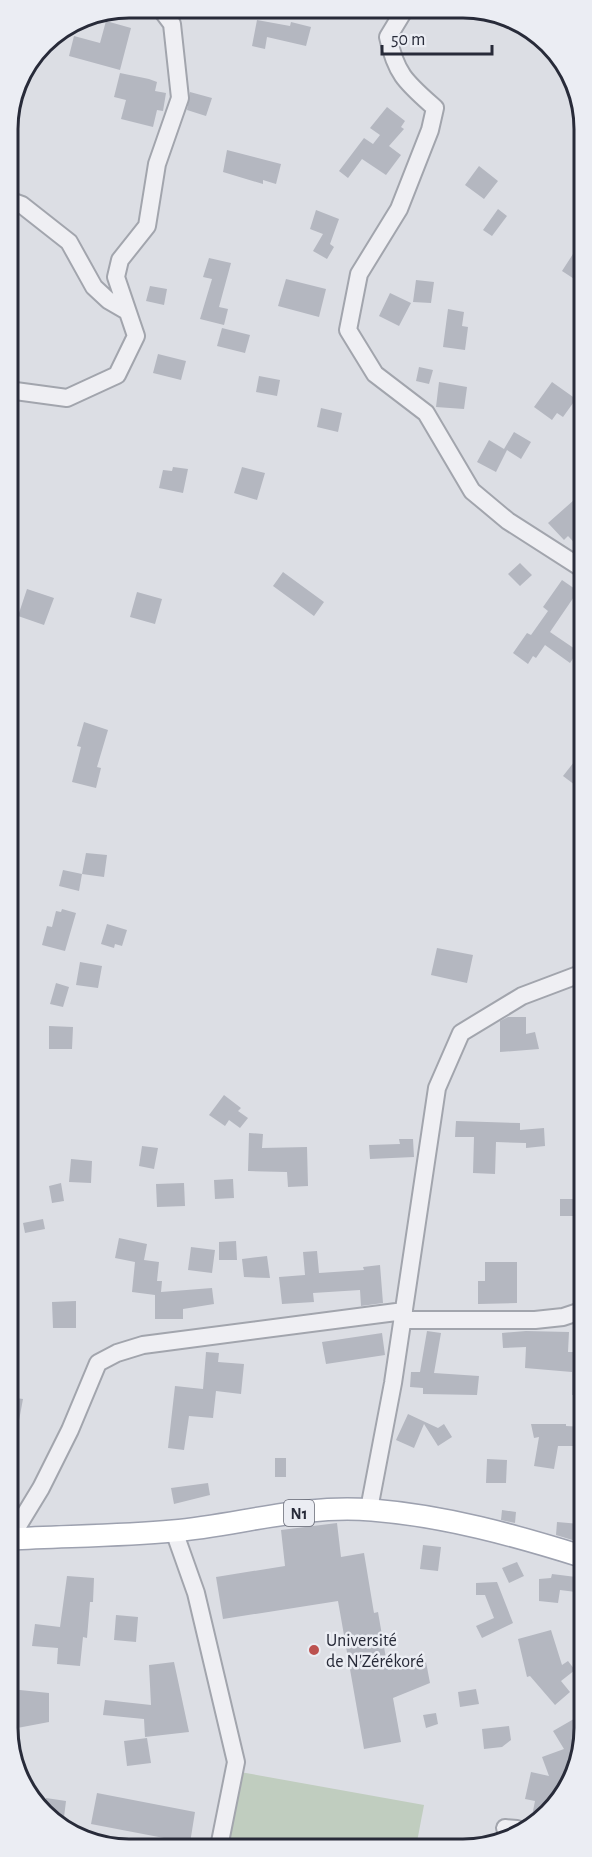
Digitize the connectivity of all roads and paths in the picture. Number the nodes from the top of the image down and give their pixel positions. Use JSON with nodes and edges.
{"nodes":[{"id":1,"x":168,"y":18,"type":"edge"},
{"id":2,"x":400,"y":18,"type":"edge"},
{"id":3,"x":18,"y":204,"type":"edge"},
{"id":4,"x":127,"y":311,"type":"junction"},
{"id":5,"x":18,"y":391,"type":"edge"},
{"id":6,"x":574,"y":563,"type":"edge"},
{"id":7,"x":574,"y":976,"type":"edge"},
{"id":8,"x":574,"y":1313,"type":"edge"},
{"id":9,"x":403,"y":1316,"type":"junction"},
{"id":10,"x":369,"y":1509,"type":"junction"},
{"id":11,"x":18,"y":1525,"type":"edge"},
{"id":12,"x":174,"y":1531,"type":"junction"},
{"id":13,"x":18,"y":1539,"type":"edge"},
{"id":14,"x":574,"y":1554,"type":"edge"},
{"id":15,"x":221,"y":1839,"type":"edge"}],
"edges":[{"from":1,"to":4,"type":"street"},
{"from":2,"to":6,"type":"street"},
{"from":3,"to":4,"type":"street"},
{"from":4,"to":5,"type":"street"},
{"from":7,"to":9,"type":"street"},
{"from":8,"to":9,"type":"street"},
{"from":9,"to":10,"type":"street"},
{"from":9,"to":11,"type":"street"},
{"from":10,"to":12,"type":"main road","number":"N1"},
{"from":10,"to":14,"type":"main road","number":"N1"},
{"from":12,"to":13,"type":"main road","number":"N1"},
{"from":12,"to":15,"type":"street"}]}
